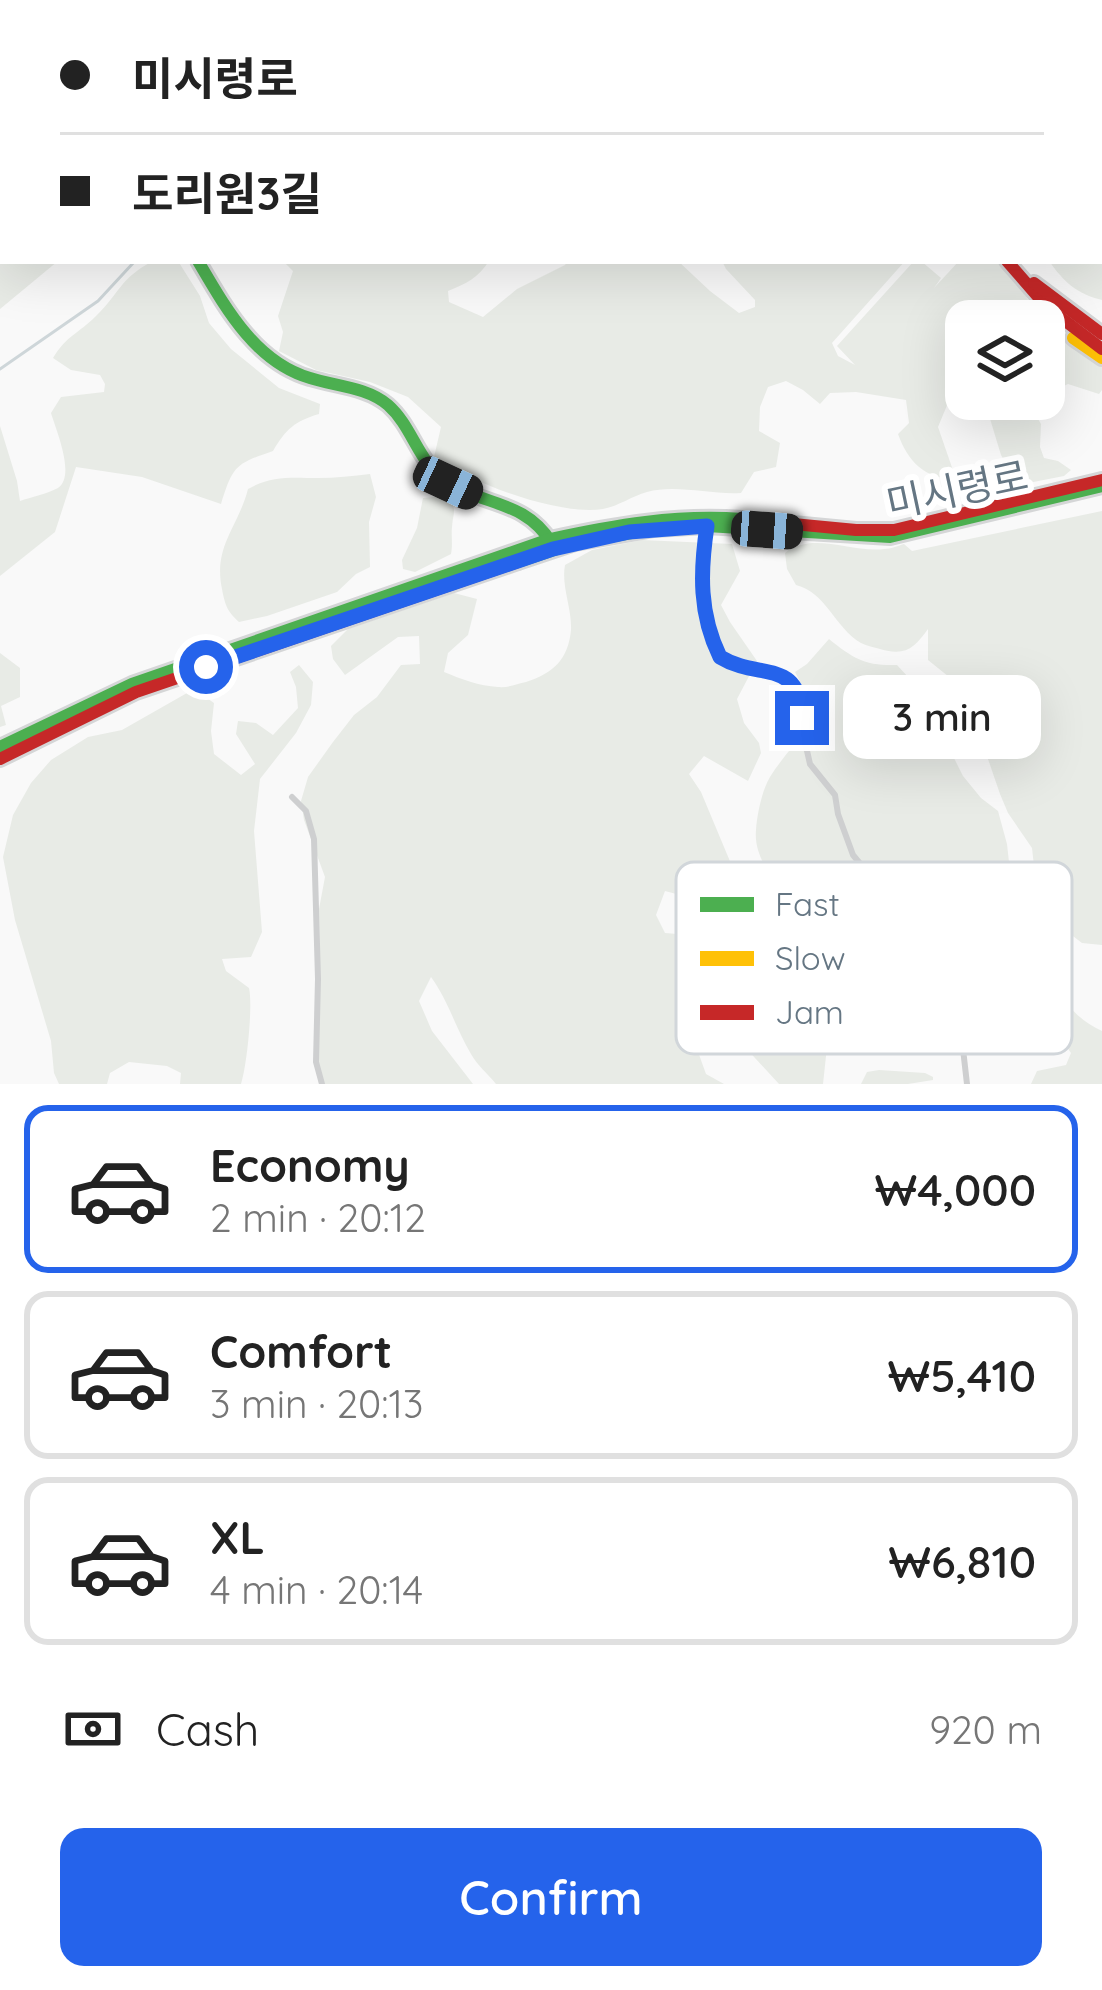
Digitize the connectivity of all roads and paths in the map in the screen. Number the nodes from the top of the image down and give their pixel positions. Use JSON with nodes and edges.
{"nodes":[{"id":1,"x":200,"y":264,"type":"edge"},
{"id":2,"x":1014,"y":264,"type":"edge"},
{"id":3,"x":1102,"y":345,"type":"edge"},
{"id":4,"x":1102,"y":483,"type":"edge"},
{"id":5,"x":707,"y":526,"type":"junction"},
{"id":6,"x":552,"y":544,"type":"junction"},
{"id":7,"x":0,"y":747,"type":"edge"},
{"id":8,"x":0,"y":759,"type":"edge"},
{"id":9,"x":292,"y":797,"type":"dead end"},
{"id":10,"x":859,"y":862,"type":"edge"},
{"id":11,"x":964,"y":1054,"type":"edge"},
{"id":12,"x":322,"y":1084,"type":"edge"},
{"id":13,"x":967,"y":1084,"type":"edge"}],
"edges":[{"from":1,"to":6,"type":"main road"},
{"from":2,"to":3,"type":"main road"},
{"from":4,"to":5,"type":"main road","name":"미시령로"},
{"from":4,"to":6,"type":"main road","name":"미시령로"},
{"from":5,"to":6,"type":"main road","name":"미시령로"},
{"from":5,"to":10,"type":"street"},
{"from":6,"to":7,"type":"main road","name":"미시령로"},
{"from":6,"to":8,"type":"main road","name":"미시령로"},
{"from":9,"to":12,"type":"street"},
{"from":11,"to":13,"type":"street"}]}
